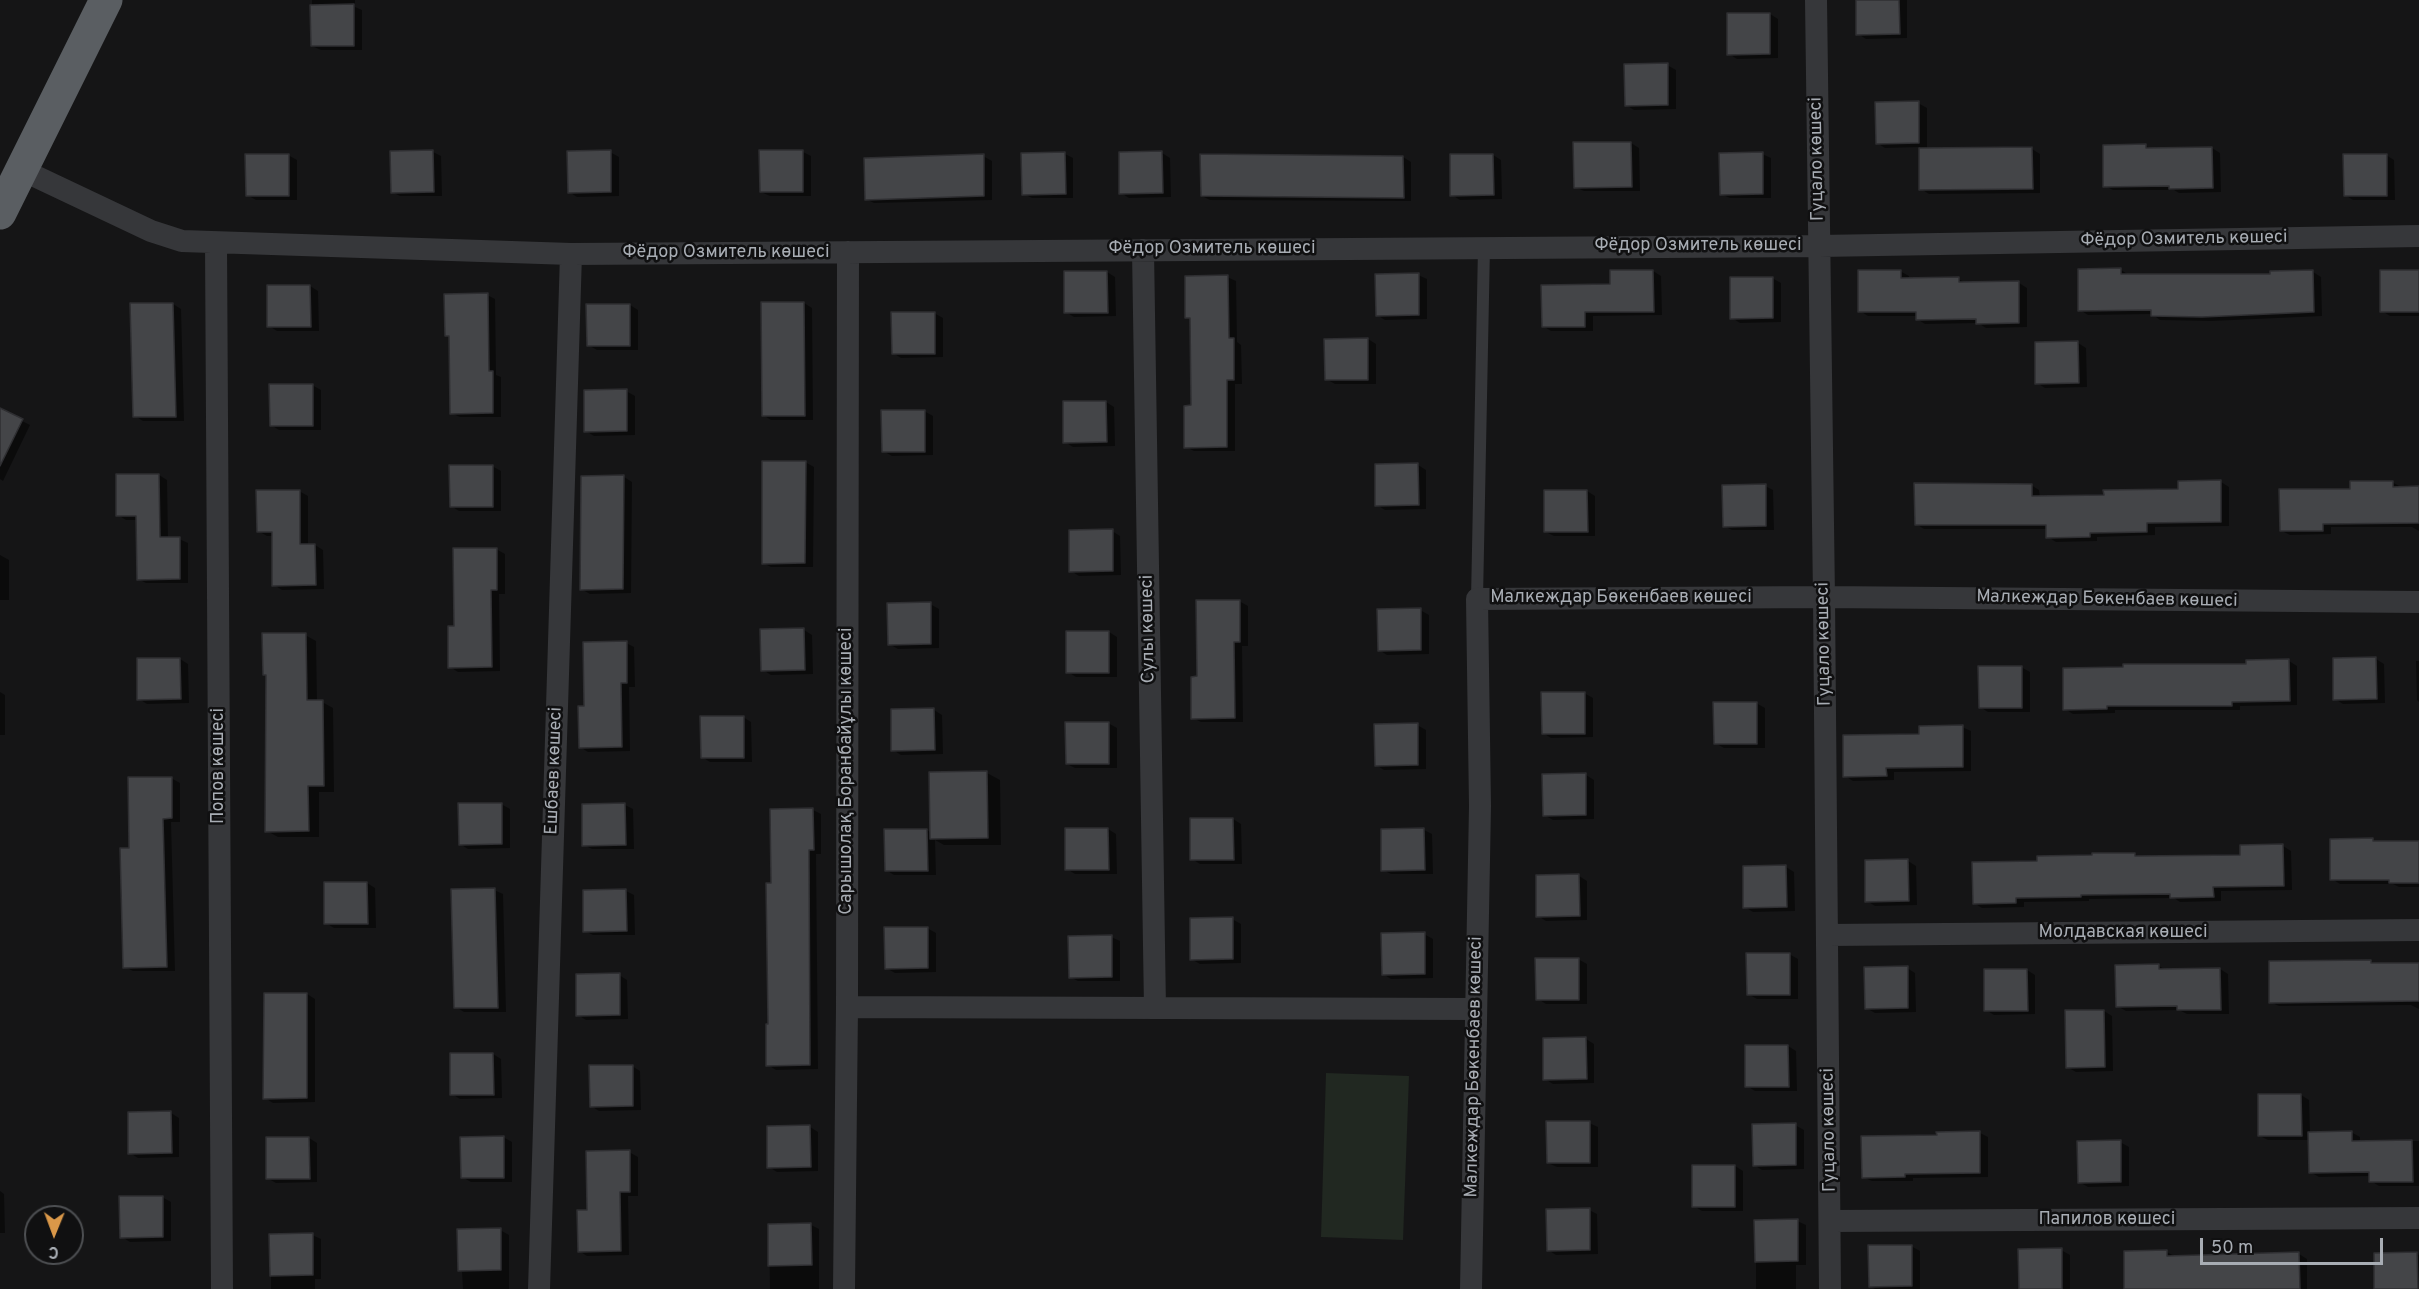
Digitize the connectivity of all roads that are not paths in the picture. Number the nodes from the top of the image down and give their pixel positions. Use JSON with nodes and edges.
{"nodes":[{"id":1,"x":105,"y":0,"type":"edge"},
{"id":2,"x":1816,"y":0,"type":"edge"},
{"id":3,"x":20,"y":169,"type":"junction"},
{"id":4,"x":0,"y":213,"type":"edge"},
{"id":5,"x":2419,"y":236,"type":"edge"},
{"id":6,"x":216,"y":244,"type":"junction"},
{"id":7,"x":1819,"y":246,"type":"junction"},
{"id":8,"x":1484,"y":247,"type":"junction"},
{"id":9,"x":1143,"y":250,"type":"junction"},
{"id":10,"x":848,"y":252,"type":"junction"},
{"id":11,"x":571,"y":254,"type":"junction"},
{"id":12,"x":1824,"y":597,"type":"junction"},
{"id":13,"x":1477,"y":599,"type":"junction"},
{"id":14,"x":2419,"y":603,"type":"edge"},
{"id":15,"x":2419,"y":930,"type":"edge"},
{"id":16,"x":1828,"y":935,"type":"junction"},
{"id":17,"x":847,"y":1007,"type":"junction"},
{"id":18,"x":1155,"y":1008,"type":"junction"},
{"id":19,"x":1476,"y":1010,"type":"junction"},
{"id":20,"x":2419,"y":1218,"type":"edge"},
{"id":21,"x":1830,"y":1221,"type":"junction"},
{"id":22,"x":222,"y":1289,"type":"edge"},
{"id":23,"x":538,"y":1289,"type":"edge"},
{"id":24,"x":843,"y":1289,"type":"edge"},
{"id":25,"x":1471,"y":1289,"type":"edge"},
{"id":26,"x":1830,"y":1289,"type":"edge"}],
"edges":[{"from":1,"to":3,"type":"highway"},
{"from":2,"to":7,"type":"street","name":"Гуцало көшесі"},
{"from":3,"to":4,"type":"highway"},
{"from":3,"to":6,"type":"street","name":"Фёдор Озмитель көшесі"},
{"from":5,"to":7,"type":"street","name":"Фёдор Озмитель көшесі"},
{"from":6,"to":11,"type":"street","name":"Фёдор Озмитель көшесі"},
{"from":6,"to":22,"type":"street","name":"Попов көшесі"},
{"from":7,"to":8,"type":"street","name":"Фёдор Озмитель көшесі"},
{"from":7,"to":12,"type":"street","name":"Гуцало көшесі"},
{"from":8,"to":9,"type":"street","name":"Фёдор Озмитель көшесі"},
{"from":8,"to":13,"type":"lane"},
{"from":9,"to":10,"type":"street","name":"Фёдор Озмитель көшесі"},
{"from":9,"to":18,"type":"street","name":"Сулы көшесі"},
{"from":10,"to":11,"type":"street","name":"Фёдор Озмитель көшесі"},
{"from":10,"to":17,"type":"street","name":"Сарышолақ Боранбайұлы көшесі"},
{"from":11,"to":23,"type":"street","name":"Ешбаев көшесі"},
{"from":12,"to":13,"type":"street","name":"Малкеждар Бөкенбаев көшесі"},
{"from":12,"to":14,"type":"street","name":"Малкеждар Бөкенбаев көшесі"},
{"from":12,"to":16,"type":"street","name":"Гуцало көшесі"},
{"from":13,"to":19,"type":"street","name":"Малкеждар Бөкенбаев көшесі"},
{"from":15,"to":16,"type":"street","name":"Молдавская көшесі"},
{"from":16,"to":21,"type":"street","name":"Гуцало көшесі"},
{"from":17,"to":18,"type":"street"},
{"from":17,"to":24,"type":"street","name":"Сарышолақ Боранбайұлы көшесі"},
{"from":18,"to":19,"type":"street"},
{"from":19,"to":25,"type":"street","name":"Малкеждар Бөкенбаев көшесі"},
{"from":20,"to":21,"type":"street","name":"Папилов көшесі"},
{"from":21,"to":26,"type":"street","name":"Гуцало көшесі"}]}
